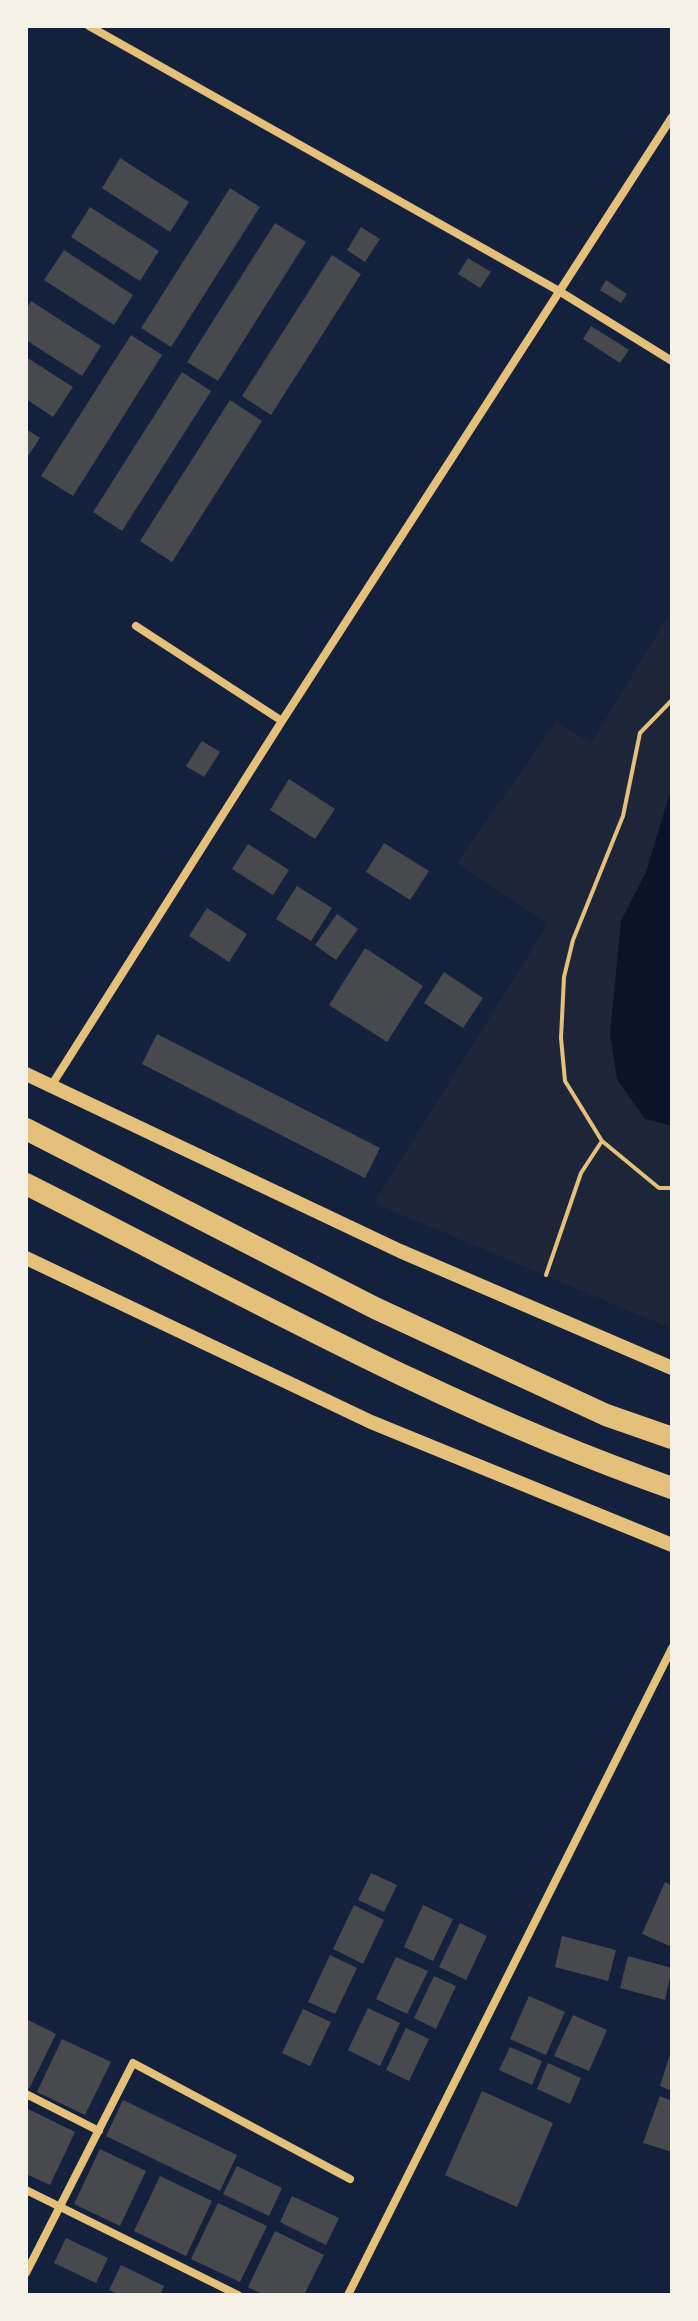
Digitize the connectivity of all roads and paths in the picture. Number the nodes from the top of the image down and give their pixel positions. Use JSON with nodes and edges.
{"nodes":[{"id":1,"x":89,"y":26,"type":"edge"},
{"id":2,"x":672,"y":117,"type":"edge"},
{"id":3,"x":559,"y":291,"type":"junction"},
{"id":4,"x":672,"y":361,"type":"edge"},
{"id":5,"x":136,"y":626,"type":"dead end"},
{"id":6,"x":672,"y":700,"type":"edge"},
{"id":7,"x":282,"y":721,"type":"junction"},
{"id":8,"x":26,"y":1074,"type":"edge"},
{"id":9,"x":51,"y":1086,"type":"junction"},
{"id":10,"x":26,"y":1129,"type":"edge"},
{"id":11,"x":602,"y":1141,"type":"junction"},
{"id":12,"x":26,"y":1184,"type":"edge"},
{"id":13,"x":672,"y":1188,"type":"edge"},
{"id":14,"x":26,"y":1258,"type":"edge"},
{"id":15,"x":546,"y":1275,"type":"dead end"},
{"id":16,"x":672,"y":1368,"type":"edge"},
{"id":17,"x":672,"y":1438,"type":"edge"},
{"id":18,"x":672,"y":1488,"type":"edge"},
{"id":19,"x":672,"y":1545,"type":"edge"},
{"id":20,"x":672,"y":1648,"type":"edge"},
{"id":21,"x":26,"y":2094,"type":"edge"},
{"id":22,"x":99,"y":2131,"type":"junction"},
{"id":23,"x":350,"y":2179,"type":"dead end"},
{"id":24,"x":26,"y":2190,"type":"edge"},
{"id":25,"x":61,"y":2206,"type":"junction"},
{"id":26,"x":26,"y":2273,"type":"edge"},
{"id":27,"x":238,"y":2295,"type":"edge"},
{"id":28,"x":348,"y":2295,"type":"edge"}],
"edges":[{"from":1,"to":3,"type":"street"},
{"from":2,"to":3,"type":"street"},
{"from":3,"to":4,"type":"street"},
{"from":3,"to":7,"type":"street"},
{"from":5,"to":7,"type":"street"},
{"from":6,"to":11,"type":"path"},
{"from":7,"to":9,"type":"street"},
{"from":8,"to":9,"type":"street"},
{"from":9,"to":16,"type":"street"},
{"from":10,"to":17,"type":"highway"},
{"from":11,"to":13,"type":"path"},
{"from":11,"to":15,"type":"path"},
{"from":12,"to":18,"type":"highway"},
{"from":14,"to":19,"type":"street"},
{"from":20,"to":28,"type":"street"},
{"from":21,"to":22,"type":"street"},
{"from":22,"to":23,"type":"street"},
{"from":22,"to":25,"type":"street"},
{"from":24,"to":25,"type":"street"},
{"from":25,"to":26,"type":"street"},
{"from":25,"to":27,"type":"street"}]}
